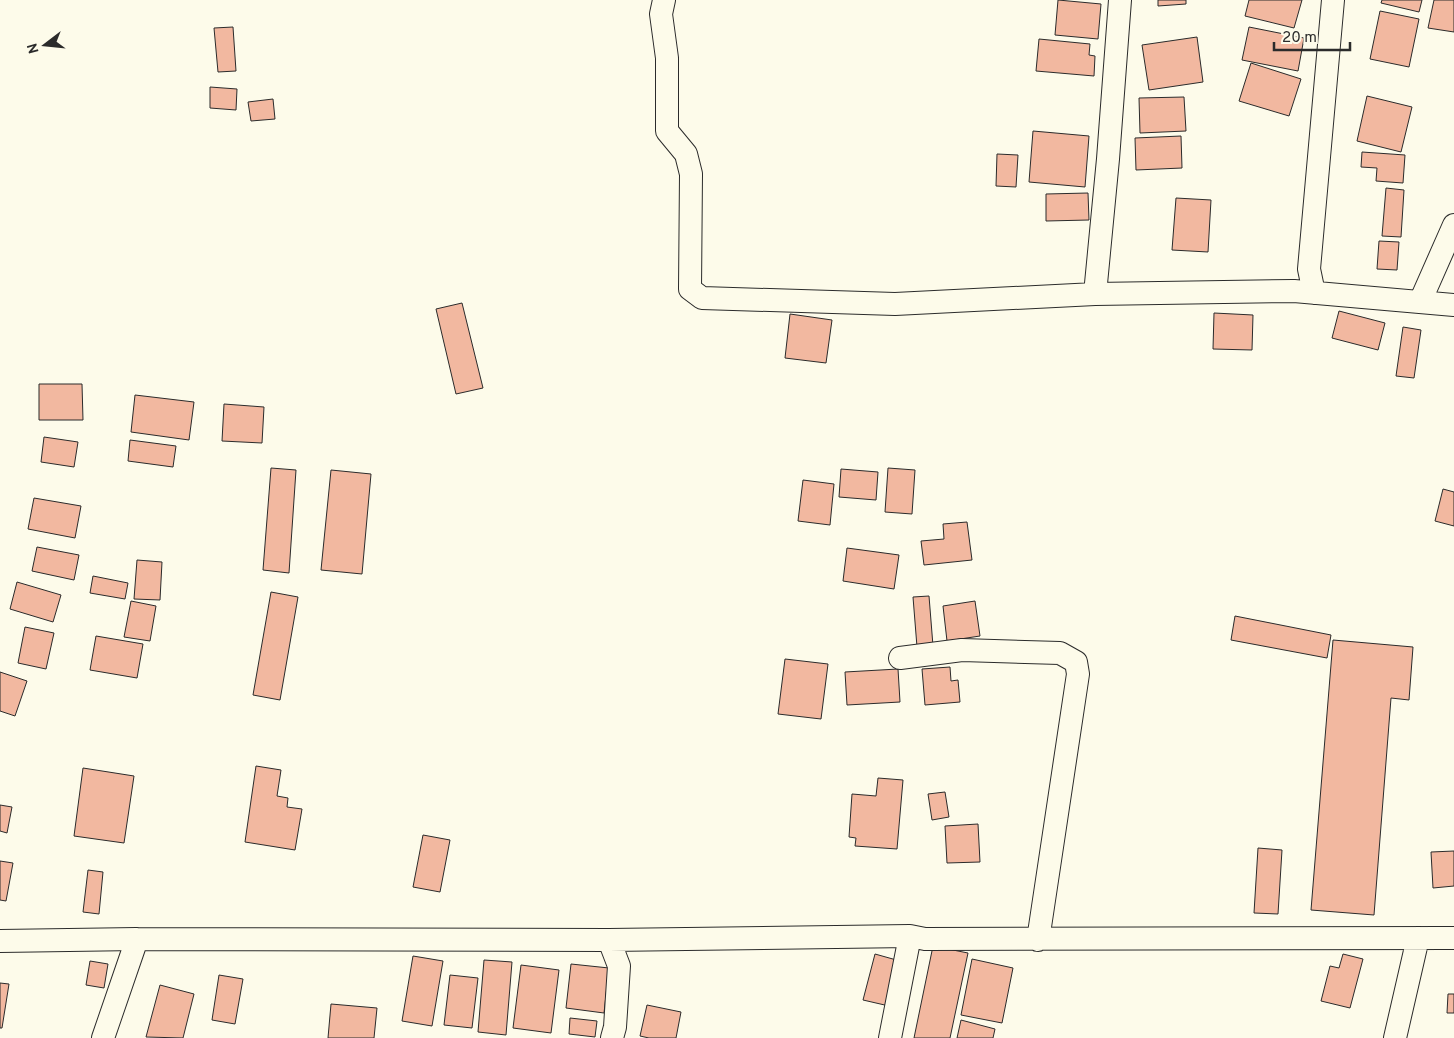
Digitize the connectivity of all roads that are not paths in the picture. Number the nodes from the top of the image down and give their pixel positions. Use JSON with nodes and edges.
{"nodes":[{"id":1,"x":664,"y":0,"type":"edge"},
{"id":2,"x":1120,"y":0,"type":"edge"},
{"id":3,"x":1333,"y":0,"type":"edge"},
{"id":4,"x":1454,"y":225,"type":"edge"},
{"id":5,"x":1314,"y":292,"type":"junction"},
{"id":6,"x":1096,"y":294,"type":"junction"},
{"id":7,"x":1420,"y":302,"type":"junction"},
{"id":8,"x":1454,"y":305,"type":"edge"},
{"id":9,"x":900,"y":658,"type":"dead end"},
{"id":10,"x":910,"y":936,"type":"junction"},
{"id":11,"x":1418,"y":938,"type":"junction"},
{"id":12,"x":1454,"y":938,"type":"edge"},
{"id":13,"x":137,"y":939,"type":"junction"},
{"id":14,"x":609,"y":940,"type":"junction"},
{"id":15,"x":1038,"y":940,"type":"junction"},
{"id":16,"x":0,"y":941,"type":"edge"},
{"id":17,"x":103,"y":1038,"type":"edge"},
{"id":18,"x":612,"y":1038,"type":"edge"},
{"id":19,"x":890,"y":1038,"type":"edge"},
{"id":20,"x":1395,"y":1038,"type":"edge"}],
"edges":[{"from":1,"to":6,"type":"street"},
{"from":2,"to":6,"type":"street"},
{"from":3,"to":5,"type":"street"},
{"from":4,"to":7,"type":"street"},
{"from":5,"to":6,"type":"street"},
{"from":5,"to":7,"type":"street"},
{"from":7,"to":8,"type":"street"},
{"from":9,"to":15,"type":"street"},
{"from":10,"to":14,"type":"street"},
{"from":10,"to":15,"type":"street"},
{"from":10,"to":19,"type":"street"},
{"from":11,"to":12,"type":"street"},
{"from":11,"to":15,"type":"street"},
{"from":11,"to":20,"type":"street"},
{"from":13,"to":14,"type":"street"},
{"from":13,"to":16,"type":"street"},
{"from":13,"to":17,"type":"street"},
{"from":14,"to":18,"type":"street"}]}
